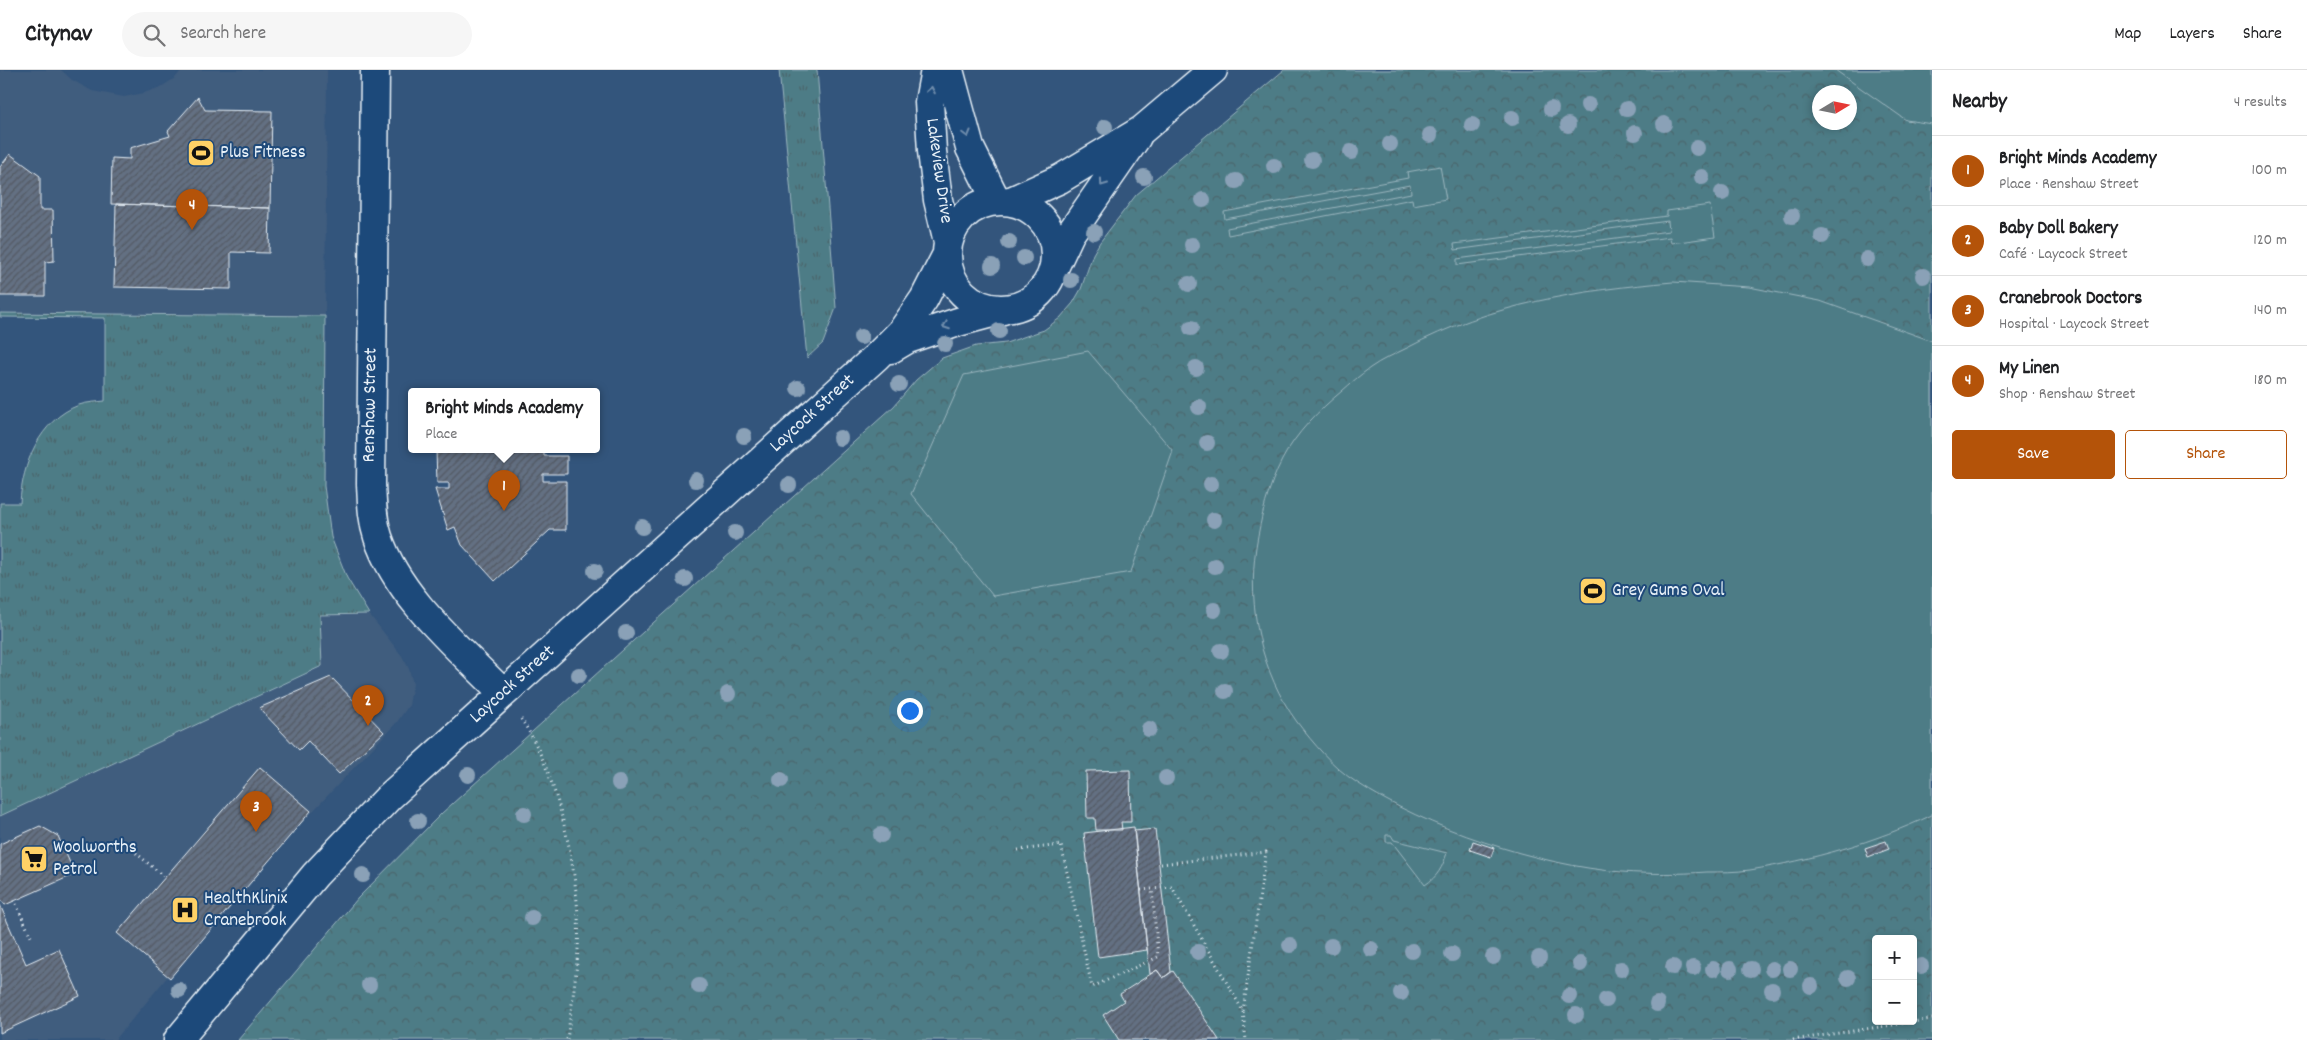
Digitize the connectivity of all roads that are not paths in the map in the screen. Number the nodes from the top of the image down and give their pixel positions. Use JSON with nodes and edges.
{"nodes":[{"id":1,"x":375,"y":70,"type":"edge"},
{"id":2,"x":935,"y":70,"type":"edge"},
{"id":3,"x":949,"y":70,"type":"edge"},
{"id":4,"x":1212,"y":70,"type":"edge"},
{"id":5,"x":1142,"y":130,"type":"junction"},
{"id":6,"x":1004,"y":201,"type":"junction"},
{"id":7,"x":948,"y":248,"type":"junction"},
{"id":8,"x":1052,"y":274,"type":"junction"},
{"id":9,"x":1010,"y":308,"type":"junction"},
{"id":10,"x":876,"y":357,"type":"junction"},
{"id":11,"x":503,"y":693,"type":"junction"},
{"id":12,"x":178,"y":1040,"type":"edge"}],
"edges":[{"from":1,"to":11,"type":"street","name":"Renshaw Street"},
{"from":7,"to":2,"type":"street","name":"Lakeview Drive","one_way":true},
{"from":3,"to":6,"type":"street","name":"Lakeview Drive","one_way":true},
{"from":4,"to":5,"type":"street"},
{"from":5,"to":6,"type":"street"},
{"from":5,"to":8,"type":"street","one_way":true},
{"from":6,"to":7,"type":"street"},
{"from":6,"to":8,"type":"street"},
{"from":7,"to":9,"type":"street"},
{"from":7,"to":10,"type":"street","name":"Laycock Street"},
{"from":8,"to":9,"type":"street"},
{"from":9,"to":10,"type":"street","name":"Laycock Street","one_way":true},
{"from":10,"to":11,"type":"street","name":"Laycock Street"},
{"from":11,"to":12,"type":"street","name":"Laycock Street"}]}
